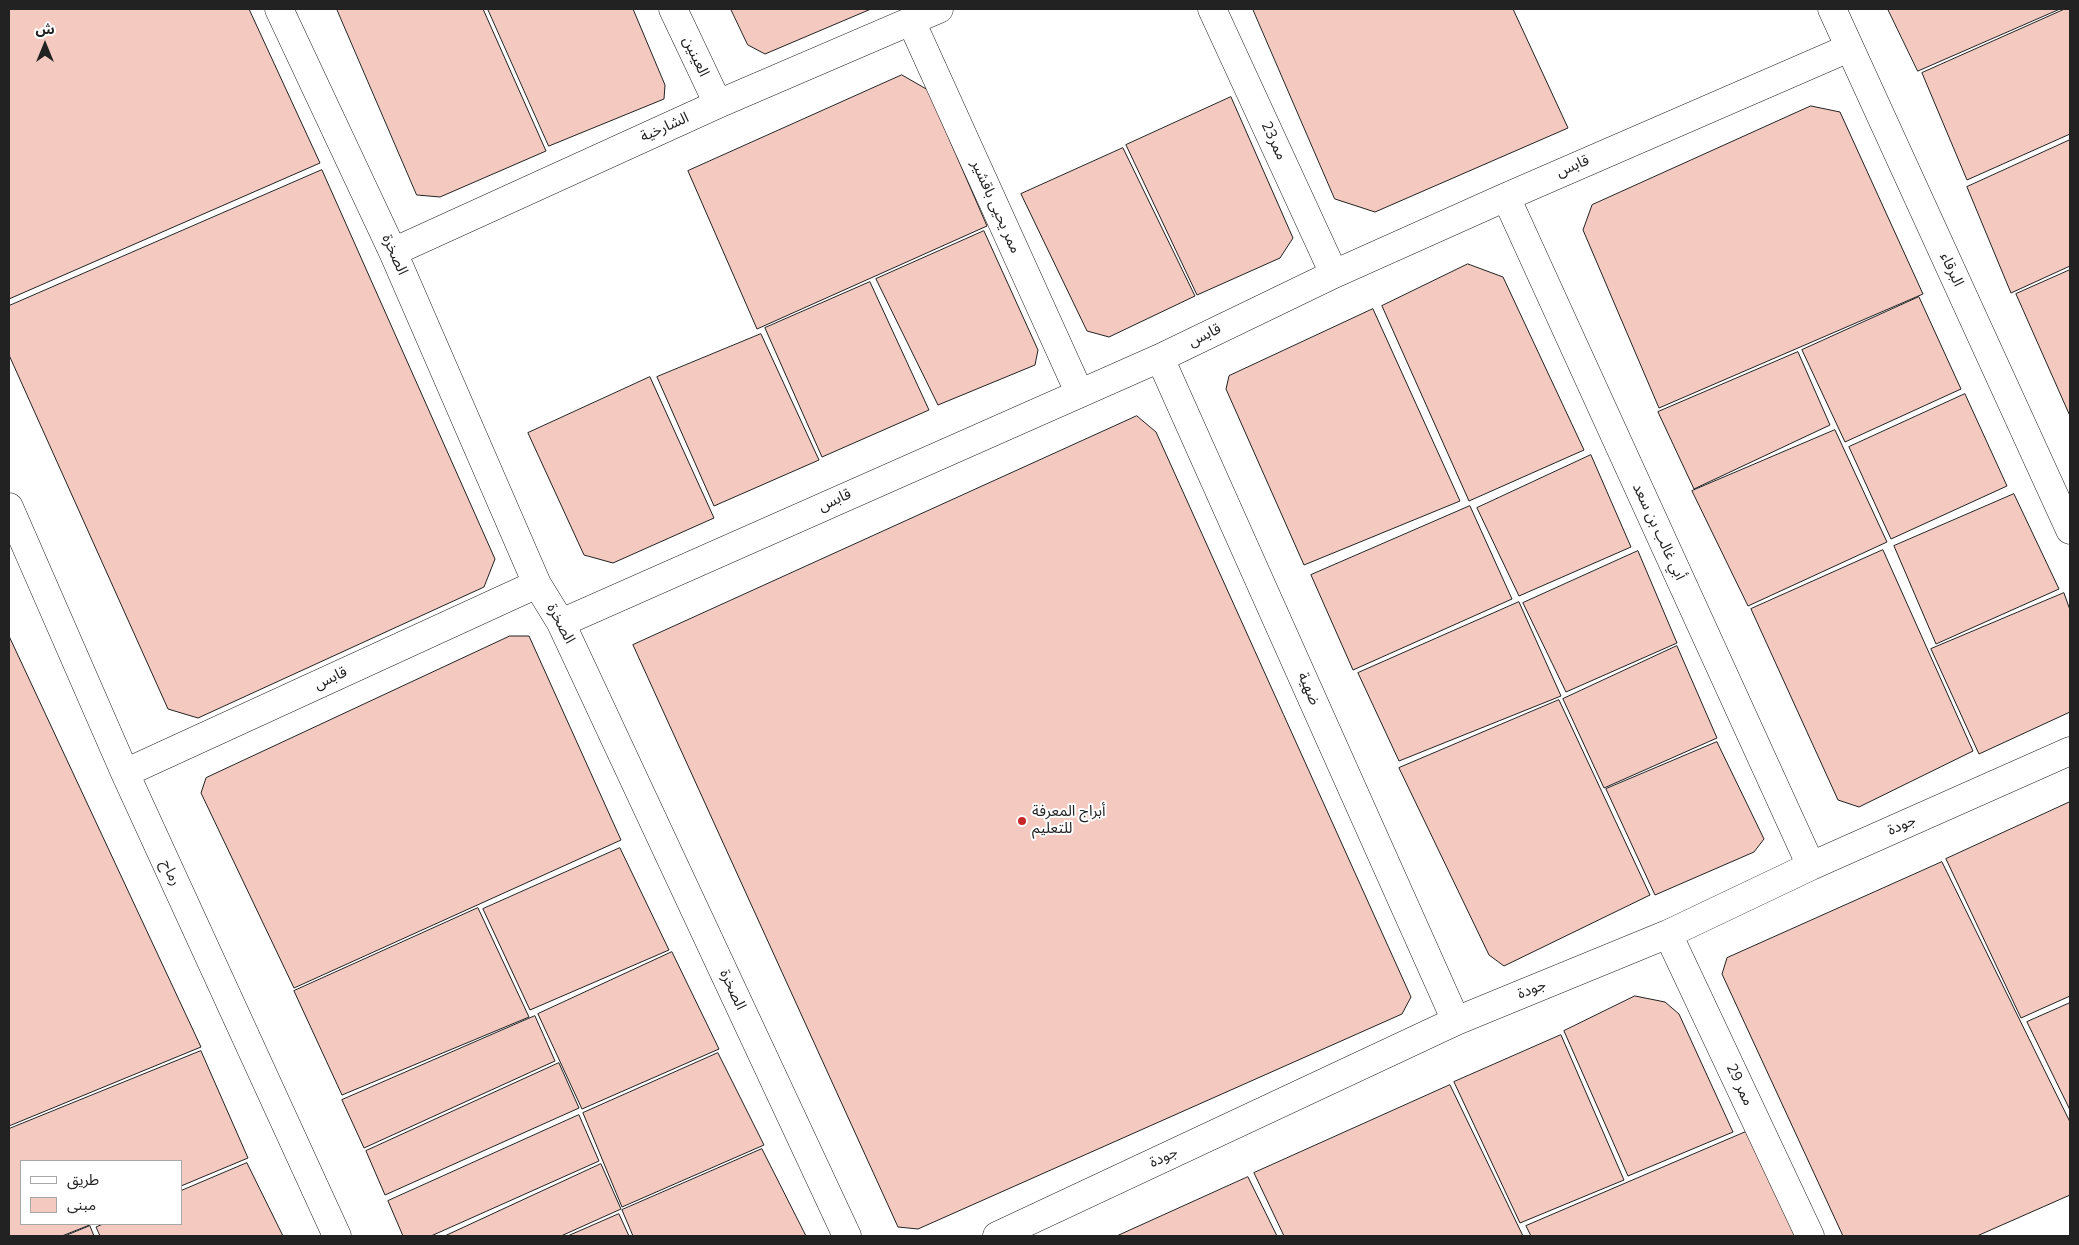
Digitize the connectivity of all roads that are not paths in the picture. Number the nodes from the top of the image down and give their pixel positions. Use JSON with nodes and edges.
{"nodes":[{"id":1,"x":279,"y":9,"type":"edge"},
{"id":2,"x":673,"y":9,"type":"edge"},
{"id":3,"x":939,"y":9,"type":"edge"},
{"id":4,"x":1212,"y":9,"type":"edge"},
{"id":5,"x":1832,"y":9,"type":"edge"},
{"id":6,"x":911,"y":21,"type":"junction"},
{"id":7,"x":1849,"y":48,"type":"junction"},
{"id":8,"x":718,"y":104,"type":"junction"},
{"id":9,"x":1506,"y":197,"type":"junction"},
{"id":10,"x":393,"y":252,"type":"junction"},
{"id":11,"x":1334,"y":274,"type":"junction"},
{"id":12,"x":1160,"y":358,"type":"junction"},
{"id":13,"x":1079,"y":392,"type":"junction"},
{"id":14,"x":9,"y":507,"type":"edge"},
{"id":15,"x":2070,"y":530,"type":"edge"},
{"id":16,"x":537,"y":584,"type":"junction"},
{"id":17,"x":561,"y":623,"type":"junction"},
{"id":18,"x":2070,"y":751,"type":"edge"},
{"id":19,"x":125,"y":773,"type":"junction"},
{"id":20,"x":1811,"y":866,"type":"junction"},
{"id":21,"x":1668,"y":934,"type":"junction"},
{"id":22,"x":1456,"y":1021,"type":"junction"},
{"id":23,"x":337,"y":1236,"type":"edge"},
{"id":24,"x":846,"y":1236,"type":"edge"},
{"id":25,"x":997,"y":1236,"type":"edge"},
{"id":26,"x":1810,"y":1236,"type":"edge"}],
"edges":[{"from":1,"to":10,"type":"street","name":"الصخرة"},
{"from":2,"to":8,"type":"street","name":"العينين"},
{"from":3,"to":6,"type":"street","name":"الشارخية"},
{"from":4,"to":11,"type":"street","name":"ممر23"},
{"from":5,"to":7,"type":"street","name":"البرقاء"},
{"from":6,"to":8,"type":"street","name":"الشارخية"},
{"from":6,"to":13,"type":"street","name":"ممر يحيى باقشير"},
{"from":7,"to":9,"type":"street","name":"قابس"},
{"from":7,"to":15,"type":"street","name":"البرقاء"},
{"from":8,"to":10,"type":"street","name":"الشارخية"},
{"from":9,"to":11,"type":"street","name":"قابس"},
{"from":9,"to":20,"type":"street","name":"أبي غالب بن سعد"},
{"from":10,"to":16,"type":"street","name":"الصخرة"},
{"from":11,"to":12,"type":"street","name":"قابس"},
{"from":12,"to":13,"type":"street","name":"قابس"},
{"from":12,"to":22,"type":"street","name":"ضهية"},
{"from":13,"to":17,"type":"street","name":"قابس"},
{"from":14,"to":19,"type":"street","name":"رماح"},
{"from":16,"to":17,"type":"street","name":"الصخرة"},
{"from":16,"to":19,"type":"street","name":"قابس"},
{"from":17,"to":24,"type":"street","name":"الصخرة"},
{"from":18,"to":20,"type":"street","name":"جودة"},
{"from":19,"to":23,"type":"street","name":"رماح"},
{"from":20,"to":21,"type":"street","name":"جودة"},
{"from":21,"to":22,"type":"street","name":"جودة"},
{"from":21,"to":26,"type":"street","name":"ممر 29"},
{"from":22,"to":25,"type":"street","name":"جودة"}]}
